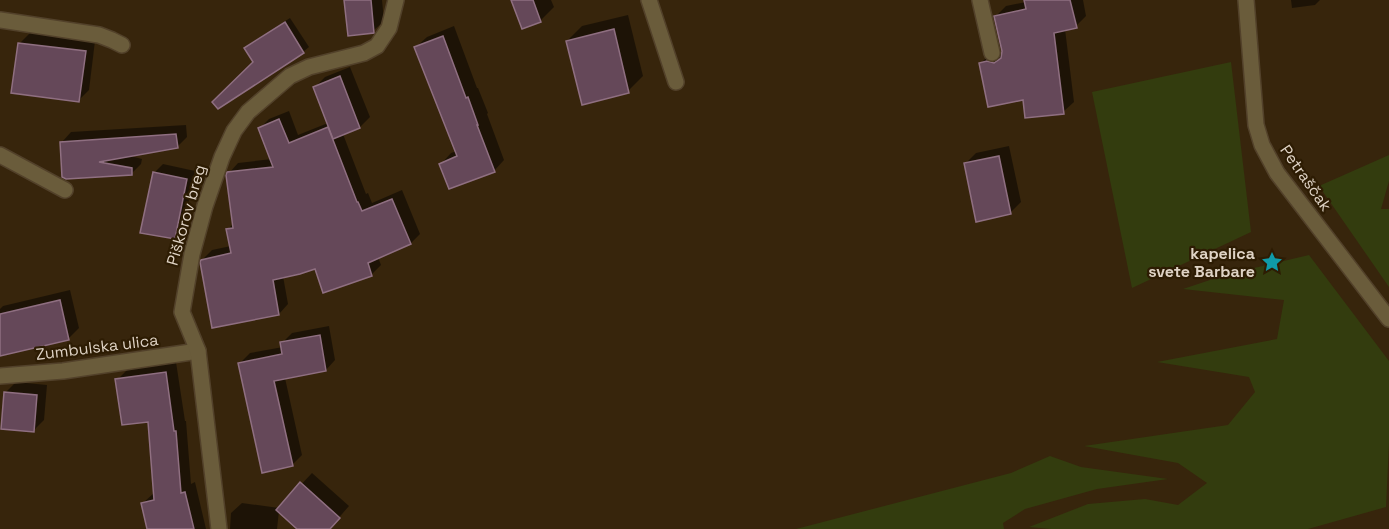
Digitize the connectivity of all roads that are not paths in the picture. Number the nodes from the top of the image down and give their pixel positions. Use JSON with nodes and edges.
{"nodes":[{"id":1,"x":396,"y":0,"type":"edge"},
{"id":2,"x":649,"y":0,"type":"edge"},
{"id":3,"x":980,"y":0,"type":"edge"},
{"id":4,"x":1246,"y":0,"type":"edge"},
{"id":5,"x":0,"y":20,"type":"edge"},
{"id":6,"x":122,"y":45,"type":"dead end"},
{"id":7,"x":992,"y":53,"type":"dead end"},
{"id":8,"x":676,"y":82,"type":"dead end"},
{"id":9,"x":0,"y":155,"type":"edge"},
{"id":10,"x":65,"y":190,"type":"dead end"},
{"id":11,"x":1389,"y":319,"type":"edge"},
{"id":12,"x":198,"y":351,"type":"junction"},
{"id":13,"x":0,"y":376,"type":"edge"},
{"id":14,"x":219,"y":529,"type":"edge"}],
"edges":[{"from":1,"to":12,"type":"street","name":"Piškorov breg"},
{"from":2,"to":8,"type":"street"},
{"from":3,"to":7,"type":"street"},
{"from":4,"to":11,"type":"street","name":"Petraščak"},
{"from":5,"to":6,"type":"street"},
{"from":9,"to":10,"type":"street"},
{"from":12,"to":13,"type":"street","name":"Zumbulska ulica"},
{"from":12,"to":14,"type":"street","name":"Piškorov breg"}]}
